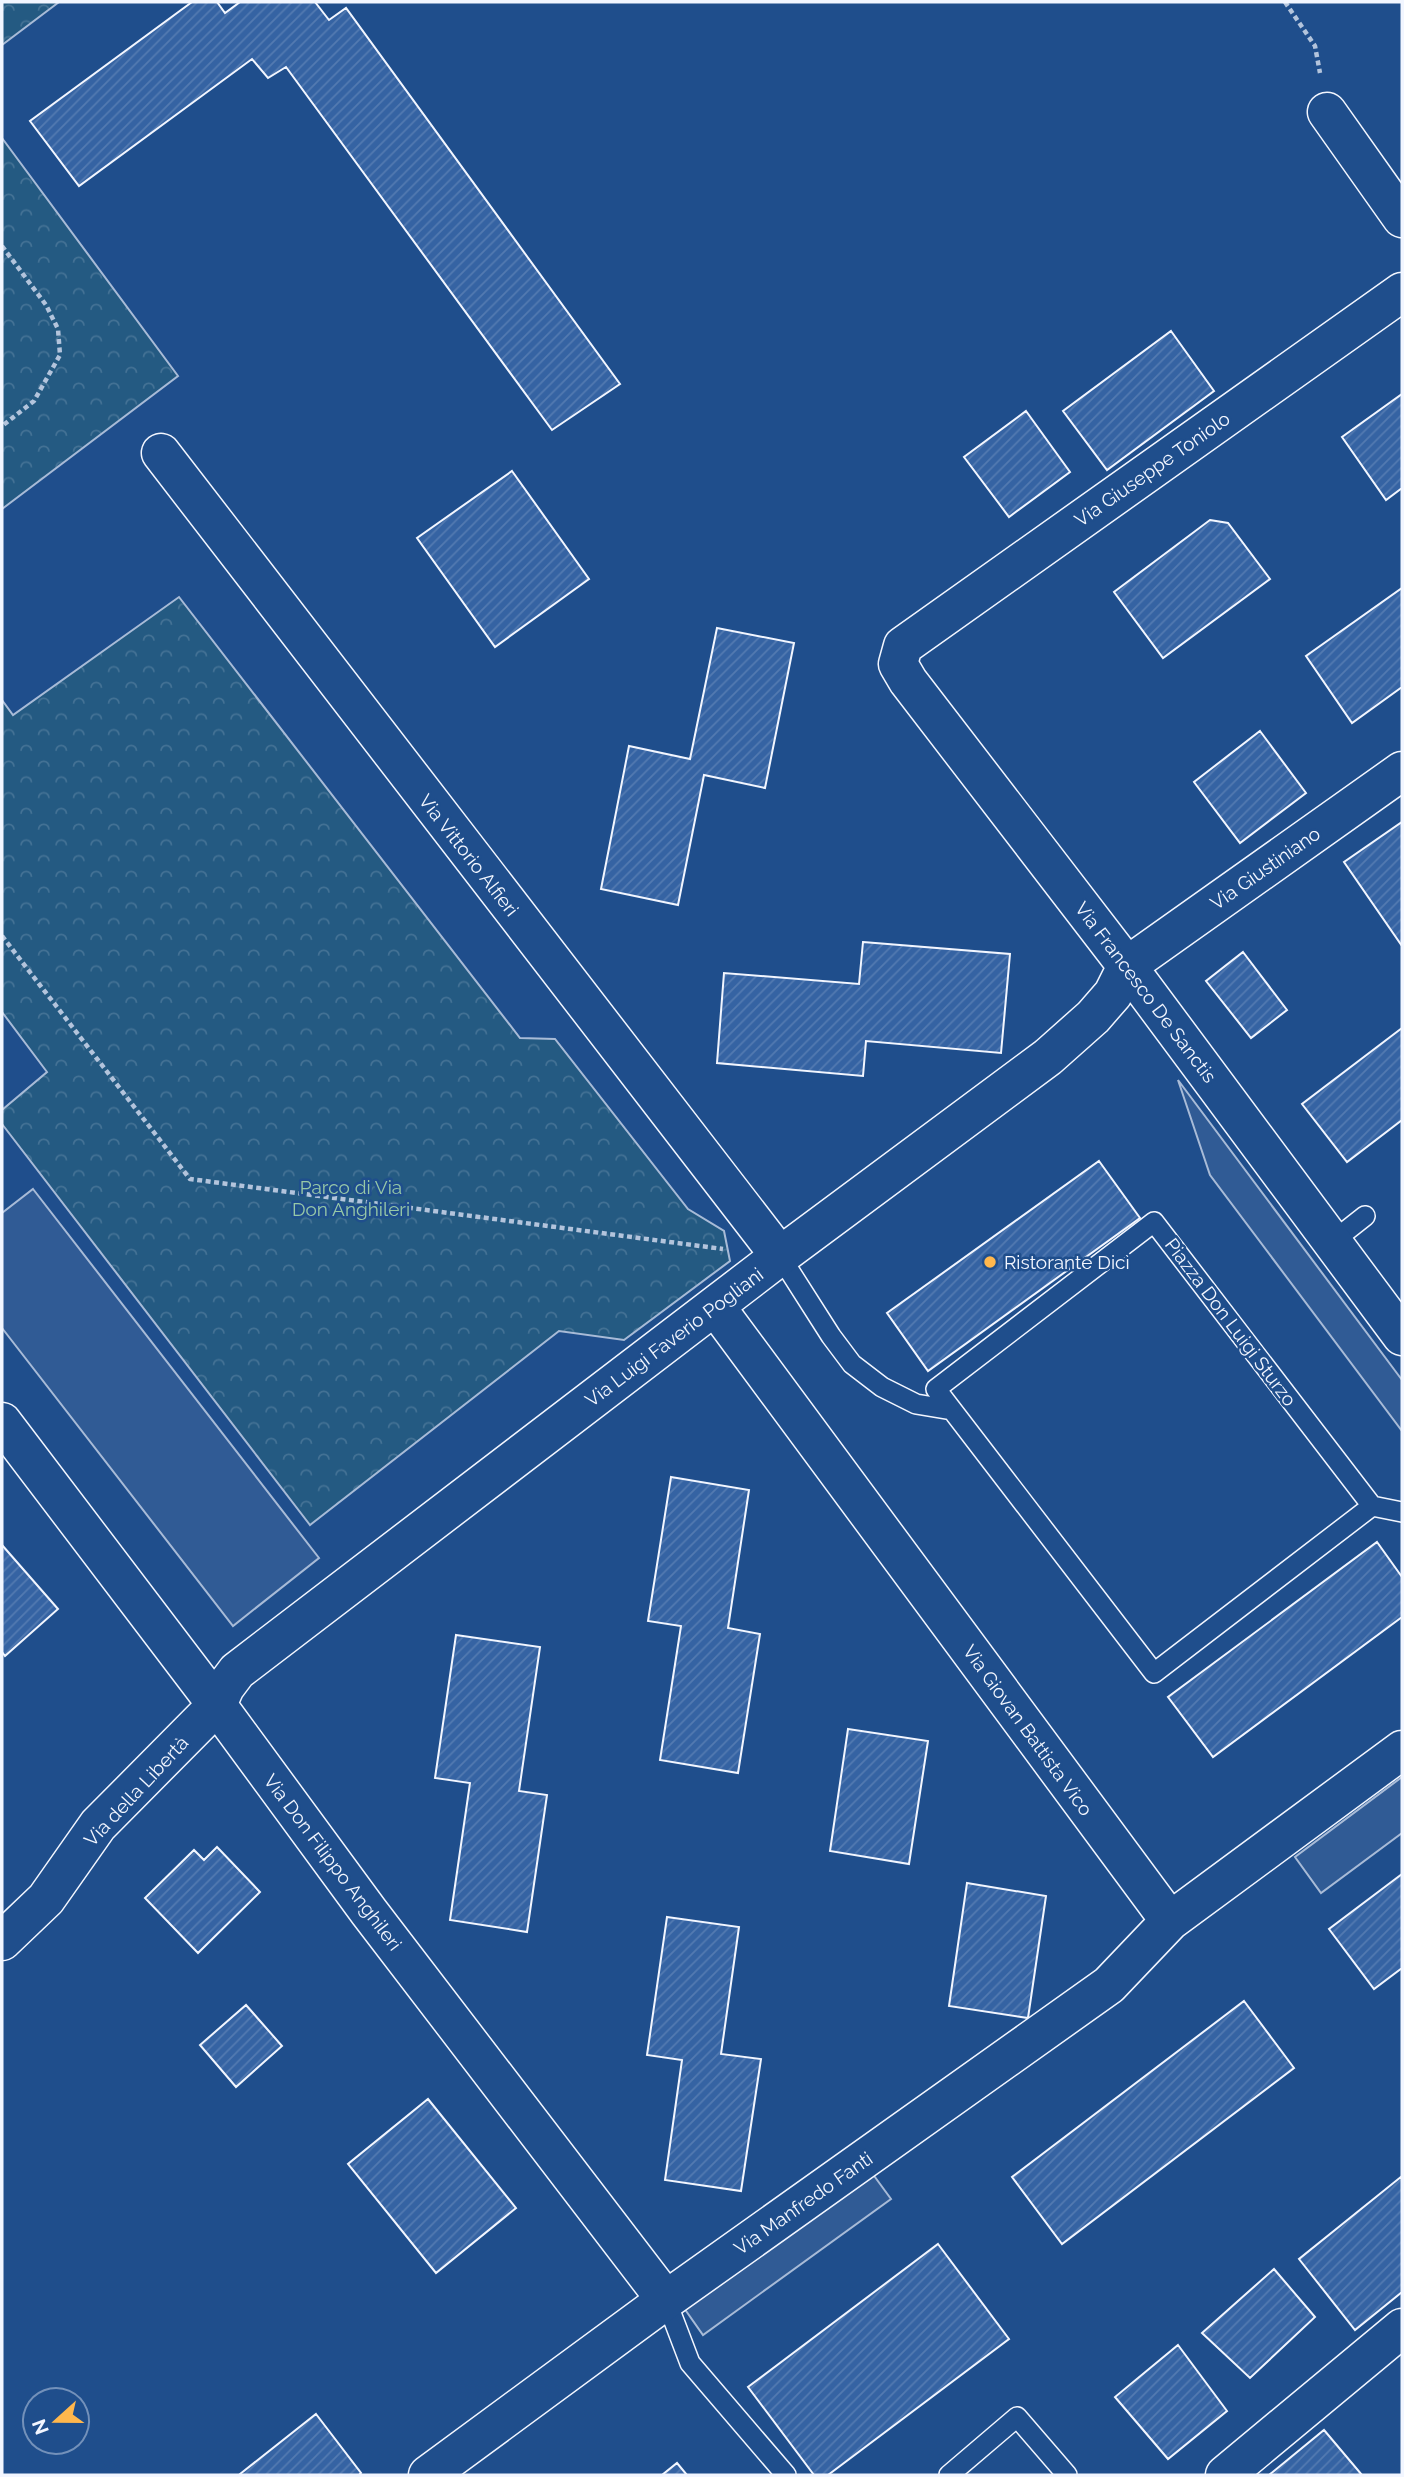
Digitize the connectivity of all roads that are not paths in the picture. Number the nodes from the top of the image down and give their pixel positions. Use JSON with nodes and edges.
{"nodes":[{"id":1,"x":1327,"y":112,"type":"road end"},
{"id":2,"x":1402,"y":218,"type":"edge"},
{"id":3,"x":1402,"y":292,"type":"edge"},
{"id":4,"x":161,"y":453,"type":"dead end"},
{"id":5,"x":903,"y":646,"type":"joint"},
{"id":6,"x":1402,"y":771,"type":"edge"},
{"id":7,"x":1127,"y":966,"type":"junction"},
{"id":8,"x":1365,"y":1216,"type":"dead end"},
{"id":9,"x":1332,"y":1242,"type":"junction"},
{"id":10,"x":779,"y":1256,"type":"junction"},
{"id":11,"x":715,"y":1306,"type":"junction"},
{"id":12,"x":1402,"y":1336,"type":"edge"},
{"id":13,"x":953,"y":1410,"type":"junction"},
{"id":14,"x":2,"y":1422,"type":"edge"},
{"id":15,"x":1372,"y":1506,"type":"junction"},
{"id":16,"x":1402,"y":1512,"type":"edge"},
{"id":17,"x":217,"y":1705,"type":"junction"},
{"id":18,"x":1402,"y":1750,"type":"edge"},
{"id":19,"x":1170,"y":1921,"type":"junction"},
{"id":20,"x":2,"y":1941,"type":"edge"},
{"id":21,"x":666,"y":2300,"type":"junction"},
{"id":22,"x":1402,"y":2328,"type":"edge"},
{"id":23,"x":428,"y":2475,"type":"edge"},
{"id":24,"x":786,"y":2475,"type":"edge"},
{"id":25,"x":948,"y":2475,"type":"edge"},
{"id":26,"x":1067,"y":2475,"type":"edge"},
{"id":27,"x":1226,"y":2475,"type":"edge"}],
"edges":[{"from":1,"to":2,"type":"street"},
{"from":3,"to":5,"type":"street","name":"Via Giuseppe Toniolo"},
{"from":4,"to":10,"type":"street","name":"Via Vittorio Alfieri"},
{"from":5,"to":7,"type":"street","name":"Via Francesco De Sanctis"},
{"from":6,"to":7,"type":"street","name":"Via Giustiniano"},
{"from":7,"to":9,"type":"street","name":"Via Francesco De Sanctis"},
{"from":7,"to":10,"type":"street","name":"Via Luigi Faverio Pogliani"},
{"from":8,"to":9,"type":"lane"},
{"from":9,"to":12,"type":"street","name":"Via Francesco De Sanctis"},
{"from":10,"to":11,"type":"street","name":"Via Luigi Faverio Pogliani"},
{"from":10,"to":13,"type":"lane"},
{"from":11,"to":17,"type":"street","name":"Via Luigi Faverio Pogliani"},
{"from":11,"to":19,"type":"street","name":"Via Giovan Battista Vico"},
{"from":13,"to":15,"type":"lane","name":"Piazza Don Luigi Sturzo"},
{"from":13,"to":15,"type":"lane","name":"Piazza Don Luigi Sturzo"},
{"from":14,"to":17,"type":"street","name":"Via Don Filippo Anghileri"},
{"from":15,"to":16,"type":"lane"},
{"from":17,"to":20,"type":"street","name":"Via della Libertà"},
{"from":17,"to":21,"type":"street","name":"Via Don Filippo Anghileri"},
{"from":18,"to":19,"type":"street"},
{"from":19,"to":21,"type":"street","name":"Via Manfredo Fanti"},
{"from":21,"to":23,"type":"street","name":"Via Manfredo Fanti"},
{"from":21,"to":24,"type":"lane"},
{"from":22,"to":27,"type":"street"},
{"from":25,"to":26,"type":"lane"}]}
